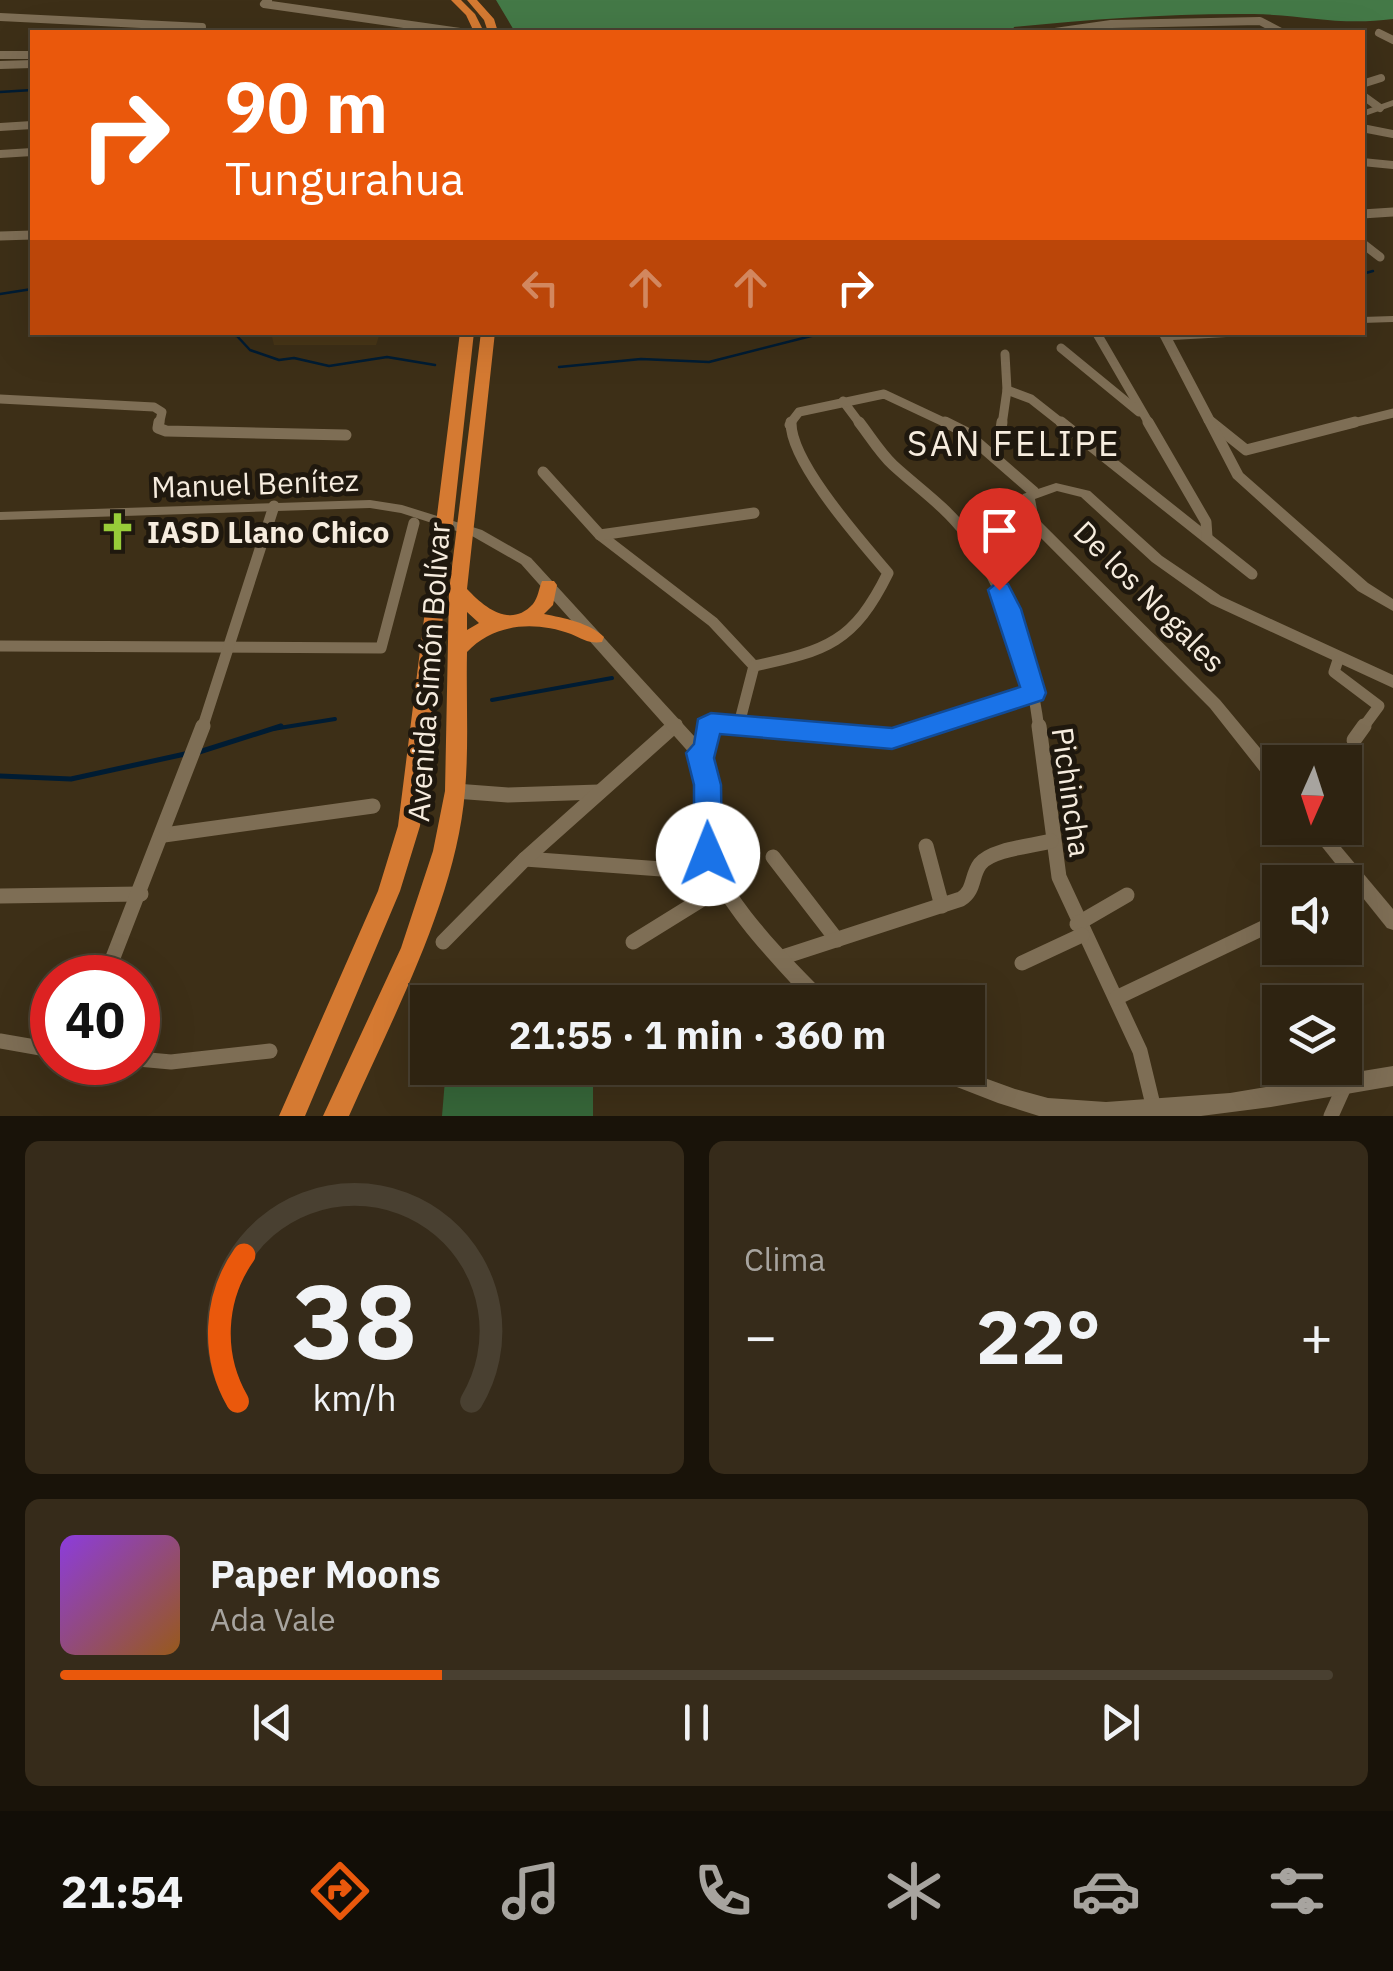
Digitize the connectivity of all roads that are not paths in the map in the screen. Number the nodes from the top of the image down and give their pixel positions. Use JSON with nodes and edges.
{"nodes":[{"id":1,"x":268,"y":0,"type":"edge"},
{"id":2,"x":456,"y":0,"type":"edge"},
{"id":3,"x":472,"y":0,"type":"edge"},
{"id":4,"x":0,"y":16,"type":"edge"},
{"id":5,"x":1206,"y":24,"type":"junction"},
{"id":6,"x":424,"y":25,"type":"junction"},
{"id":7,"x":1101,"y":26,"type":"junction"},
{"id":8,"x":202,"y":27,"type":"dead end"},
{"id":9,"x":416,"y":30,"type":"edge"},
{"id":10,"x":450,"y":30,"type":"edge"},
{"id":11,"x":478,"y":30,"type":"edge"},
{"id":12,"x":492,"y":30,"type":"edge"},
{"id":13,"x":1070,"y":30,"type":"edge"},
{"id":14,"x":1106,"y":30,"type":"edge"},
{"id":15,"x":1214,"y":30,"type":"edge"},
{"id":16,"x":1276,"y":30,"type":"edge"},
{"id":17,"x":1379,"y":32,"type":"dead end"},
{"id":18,"x":1393,"y":40,"type":"edge"},
{"id":19,"x":0,"y":60,"type":"edge"},
{"id":20,"x":30,"y":60,"type":"edge"},
{"id":21,"x":1382,"y":78,"type":"dead end"},
{"id":22,"x":1365,"y":83,"type":"edge"},
{"id":23,"x":1365,"y":98,"type":"edge"},
{"id":24,"x":1393,"y":103,"type":"edge"},
{"id":25,"x":1380,"y":108,"type":"junction"},
{"id":26,"x":1365,"y":113,"type":"edge"},
{"id":27,"x":30,"y":125,"type":"edge"},
{"id":28,"x":0,"y":127,"type":"edge"},
{"id":29,"x":1365,"y":129,"type":"edge"},
{"id":30,"x":1393,"y":134,"type":"edge"},
{"id":31,"x":30,"y":152,"type":"edge"},
{"id":32,"x":0,"y":154,"type":"edge"},
{"id":33,"x":1365,"y":162,"type":"edge"},
{"id":34,"x":1393,"y":165,"type":"edge"},
{"id":35,"x":1365,"y":211,"type":"edge"},
{"id":36,"x":1393,"y":212,"type":"edge"},
{"id":37,"x":30,"y":235,"type":"edge"},
{"id":38,"x":0,"y":236,"type":"edge"},
{"id":39,"x":1365,"y":245,"type":"edge"},
{"id":40,"x":1380,"y":257,"type":"dead end"},
{"id":41,"x":1393,"y":319,"type":"edge"},
{"id":42,"x":1365,"y":320,"type":"edge"},
{"id":43,"x":467,"y":335,"type":"edge"},
{"id":44,"x":488,"y":335,"type":"edge"},
{"id":45,"x":1098,"y":335,"type":"edge"},
{"id":46,"x":1166,"y":335,"type":"edge"},
{"id":47,"x":1062,"y":348,"type":"dead end"},
{"id":48,"x":1005,"y":354,"type":"dead end"},
{"id":49,"x":1007,"y":390,"type":"junction"},
{"id":50,"x":0,"y":399,"type":"edge"},
{"id":51,"x":843,"y":401,"type":"junction"},
{"id":52,"x":1393,"y":413,"type":"edge"},
{"id":53,"x":1145,"y":417,"type":"junction"},
{"id":54,"x":1208,"y":420,"type":"junction"},
{"id":55,"x":346,"y":434,"type":"dead end"},
{"id":56,"x":997,"y":458,"type":"junction"},
{"id":57,"x":542,"y":472,"type":"dead end"},
{"id":58,"x":1034,"y":492,"type":"junction"},
{"id":59,"x":274,"y":506,"type":"junction"},
{"id":60,"x":754,"y":513,"type":"dead end"},
{"id":61,"x":0,"y":516,"type":"edge"},
{"id":62,"x":414,"y":523,"type":"dead end"},
{"id":63,"x":600,"y":535,"type":"junction"},
{"id":64,"x":1207,"y":537,"type":"junction"},
{"id":65,"x":450,"y":553,"type":"junction"},
{"id":66,"x":1252,"y":574,"type":"dead end"},
{"id":67,"x":548,"y":585,"type":"junction"},
{"id":68,"x":458,"y":591,"type":"junction"},
{"id":69,"x":1393,"y":606,"type":"edge"},
{"id":70,"x":514,"y":621,"type":"junction"},
{"id":71,"x":594,"y":637,"type":"junction"},
{"id":72,"x":0,"y":646,"type":"edge"},
{"id":73,"x":228,"y":648,"type":"junction"},
{"id":74,"x":456,"y":651,"type":"junction"},
{"id":75,"x":1339,"y":657,"type":"junction"},
{"id":76,"x":754,"y":666,"type":"junction"},
{"id":77,"x":1393,"y":682,"type":"edge"},
{"id":78,"x":1034,"y":693,"type":"junction"},
{"id":79,"x":677,"y":724,"type":"junction"},
{"id":80,"x":739,"y":724,"type":"junction"},
{"id":81,"x":1354,"y":740,"type":"dead end"},
{"id":82,"x":700,"y":753,"type":"junction"},
{"id":83,"x":1262,"y":762,"type":"edge"},
{"id":84,"x":455,"y":791,"type":"junction"},
{"id":85,"x":599,"y":792,"type":"junction"},
{"id":86,"x":373,"y":806,"type":"dead end"},
{"id":87,"x":164,"y":835,"type":"junction"},
{"id":88,"x":1051,"y":841,"type":"junction"},
{"id":89,"x":926,"y":846,"type":"dead end"},
{"id":90,"x":773,"y":857,"type":"dead end"},
{"id":91,"x":525,"y":860,"type":"junction"},
{"id":92,"x":721,"y":879,"type":"junction"},
{"id":93,"x":142,"y":894,"type":"junction"},
{"id":94,"x":1362,"y":894,"type":"edge"},
{"id":95,"x":1128,"y":895,"type":"dead end"},
{"id":96,"x":0,"y":896,"type":"edge"},
{"id":97,"x":942,"y":906,"type":"junction"},
{"id":98,"x":1393,"y":922,"type":"edge"},
{"id":99,"x":1262,"y":929,"type":"edge"},
{"id":100,"x":1080,"y":930,"type":"junction"},
{"id":101,"x":836,"y":940,"type":"junction"},
{"id":102,"x":442,"y":942,"type":"dead end"},
{"id":103,"x":633,"y":942,"type":"dead end"},
{"id":104,"x":116,"y":955,"type":"edge"},
{"id":105,"x":780,"y":958,"type":"junction"},
{"id":106,"x":1022,"y":963,"type":"dead end"},
{"id":107,"x":805,"y":985,"type":"edge"},
{"id":108,"x":1116,"y":998,"type":"junction"},
{"id":109,"x":0,"y":1041,"type":"edge"},
{"id":110,"x":30,"y":1046,"type":"edge"},
{"id":111,"x":270,"y":1051,"type":"dead end"},
{"id":112,"x":160,"y":1061,"type":"edge"},
{"id":113,"x":1393,"y":1076,"type":"edge"},
{"id":114,"x":1362,"y":1082,"type":"edge"},
{"id":115,"x":980,"y":1085,"type":"edge"},
{"id":116,"x":1345,"y":1085,"type":"joint"},
{"id":117,"x":1060,"y":1114,"type":"edge"},
{"id":118,"x":1154,"y":1114,"type":"junction"},
{"id":119,"x":292,"y":1116,"type":"edge"},
{"id":120,"x":336,"y":1116,"type":"edge"},
{"id":121,"x":1332,"y":1116,"type":"edge"}],
"edges":[{"from":1,"to":6,"type":"street"},
{"from":2,"to":11,"type":"highway"},
{"from":3,"to":12,"type":"highway"},
{"from":4,"to":8,"type":"street"},
{"from":5,"to":7,"type":"street"},
{"from":5,"to":15,"type":"street"},
{"from":5,"to":16,"type":"street"},
{"from":5,"to":16,"type":"street"},
{"from":6,"to":9,"type":"street"},
{"from":6,"to":10,"type":"street"},
{"from":7,"to":13,"type":"street"},
{"from":7,"to":14,"type":"street"},
{"from":17,"to":18,"type":"street"},
{"from":19,"to":20,"type":"street"},
{"from":21,"to":22,"type":"street"},
{"from":23,"to":25,"type":"street"},
{"from":24,"to":25,"type":"street"},
{"from":25,"to":26,"type":"street"},
{"from":27,"to":28,"type":"street"},
{"from":29,"to":30,"type":"street"},
{"from":31,"to":32,"type":"street"},
{"from":33,"to":34,"type":"street"},
{"from":35,"to":36,"type":"street"},
{"from":37,"to":38,"type":"street"},
{"from":39,"to":40,"type":"street"},
{"from":41,"to":42,"type":"street"},
{"from":43,"to":65,"type":"highway","name":"Avenida Simón Bolívar"},
{"from":44,"to":65,"type":"highway","name":"Avenida Simón Bolívar"},
{"from":45,"to":53,"type":"street"},
{"from":46,"to":54,"type":"street"},
{"from":47,"to":53,"type":"street"},
{"from":48,"to":49,"type":"street"},
{"from":49,"to":56,"type":"street"},
{"from":49,"to":64,"type":"street"},
{"from":50,"to":55,"type":"street"},
{"from":51,"to":56,"type":"street"},
{"from":51,"to":76,"type":"street"},
{"from":51,"to":78,"type":"street","name":"Pichincha"},
{"from":52,"to":54,"type":"street"},
{"from":53,"to":64,"type":"street"},
{"from":54,"to":69,"type":"street"},
{"from":56,"to":58,"type":"street"},
{"from":57,"to":63,"type":"street"},
{"from":58,"to":75,"type":"street","name":"De los Nogales"},
{"from":58,"to":83,"type":"street","name":"De los Nogales"},
{"from":59,"to":61,"type":"street","name":"Manuel Benítez"},
{"from":59,"to":67,"type":"street","name":"Manuel Benítez"},
{"from":59,"to":73,"type":"street"},
{"from":60,"to":63,"type":"street"},
{"from":62,"to":73,"type":"street"},
{"from":63,"to":76,"type":"street"},
{"from":64,"to":66,"type":"street"},
{"from":65,"to":68,"type":"highway","name":"Avenida Simón Bolívar"},
{"from":65,"to":119,"type":"highway","name":"Avenida Simón Bolívar"},
{"from":67,"to":70,"type":"highway"},
{"from":67,"to":71,"type":"street"},
{"from":68,"to":70,"type":"highway"},
{"from":68,"to":74,"type":"highway","name":"Avenida Simón Bolívar"},
{"from":70,"to":71,"type":"highway"},
{"from":70,"to":74,"type":"highway"},
{"from":71,"to":79,"type":"street"},
{"from":72,"to":73,"type":"street"},
{"from":73,"to":87,"type":"street"},
{"from":74,"to":84,"type":"highway","name":"Avenida Simón Bolívar"},
{"from":75,"to":77,"type":"street","name":"De los Nogales"},
{"from":75,"to":81,"type":"street"},
{"from":76,"to":80,"type":"street"},
{"from":78,"to":80,"type":"street"},
{"from":78,"to":88,"type":"street","name":"Pichincha"},
{"from":79,"to":82,"type":"street"},
{"from":79,"to":85,"type":"street"},
{"from":80,"to":82,"type":"street"},
{"from":82,"to":92,"type":"street"},
{"from":84,"to":85,"type":"street"},
{"from":84,"to":120,"type":"highway","name":"Avenida Simón Bolívar"},
{"from":85,"to":91,"type":"street"},
{"from":86,"to":87,"type":"street"},
{"from":87,"to":93,"type":"street"},
{"from":88,"to":97,"type":"street"},
{"from":88,"to":100,"type":"street","name":"Pichincha"},
{"from":89,"to":97,"type":"street"},
{"from":90,"to":101,"type":"street"},
{"from":91,"to":92,"type":"street"},
{"from":91,"to":102,"type":"street"},
{"from":92,"to":103,"type":"street"},
{"from":92,"to":105,"type":"street"},
{"from":93,"to":96,"type":"street"},
{"from":93,"to":104,"type":"street"},
{"from":94,"to":98,"type":"street"},
{"from":95,"to":100,"type":"street"},
{"from":97,"to":101,"type":"street"},
{"from":99,"to":108,"type":"street"},
{"from":100,"to":106,"type":"street"},
{"from":100,"to":108,"type":"street","name":"Pichincha"},
{"from":101,"to":105,"type":"street"},
{"from":105,"to":107,"type":"street"},
{"from":108,"to":118,"type":"street","name":"Pichincha"},
{"from":109,"to":110,"type":"street"},
{"from":111,"to":112,"type":"street"},
{"from":113,"to":114,"type":"street"},
{"from":115,"to":117,"type":"street"},
{"from":116,"to":118,"type":"street"},
{"from":116,"to":121,"type":"street"},
{"from":117,"to":118,"type":"street"}]}
